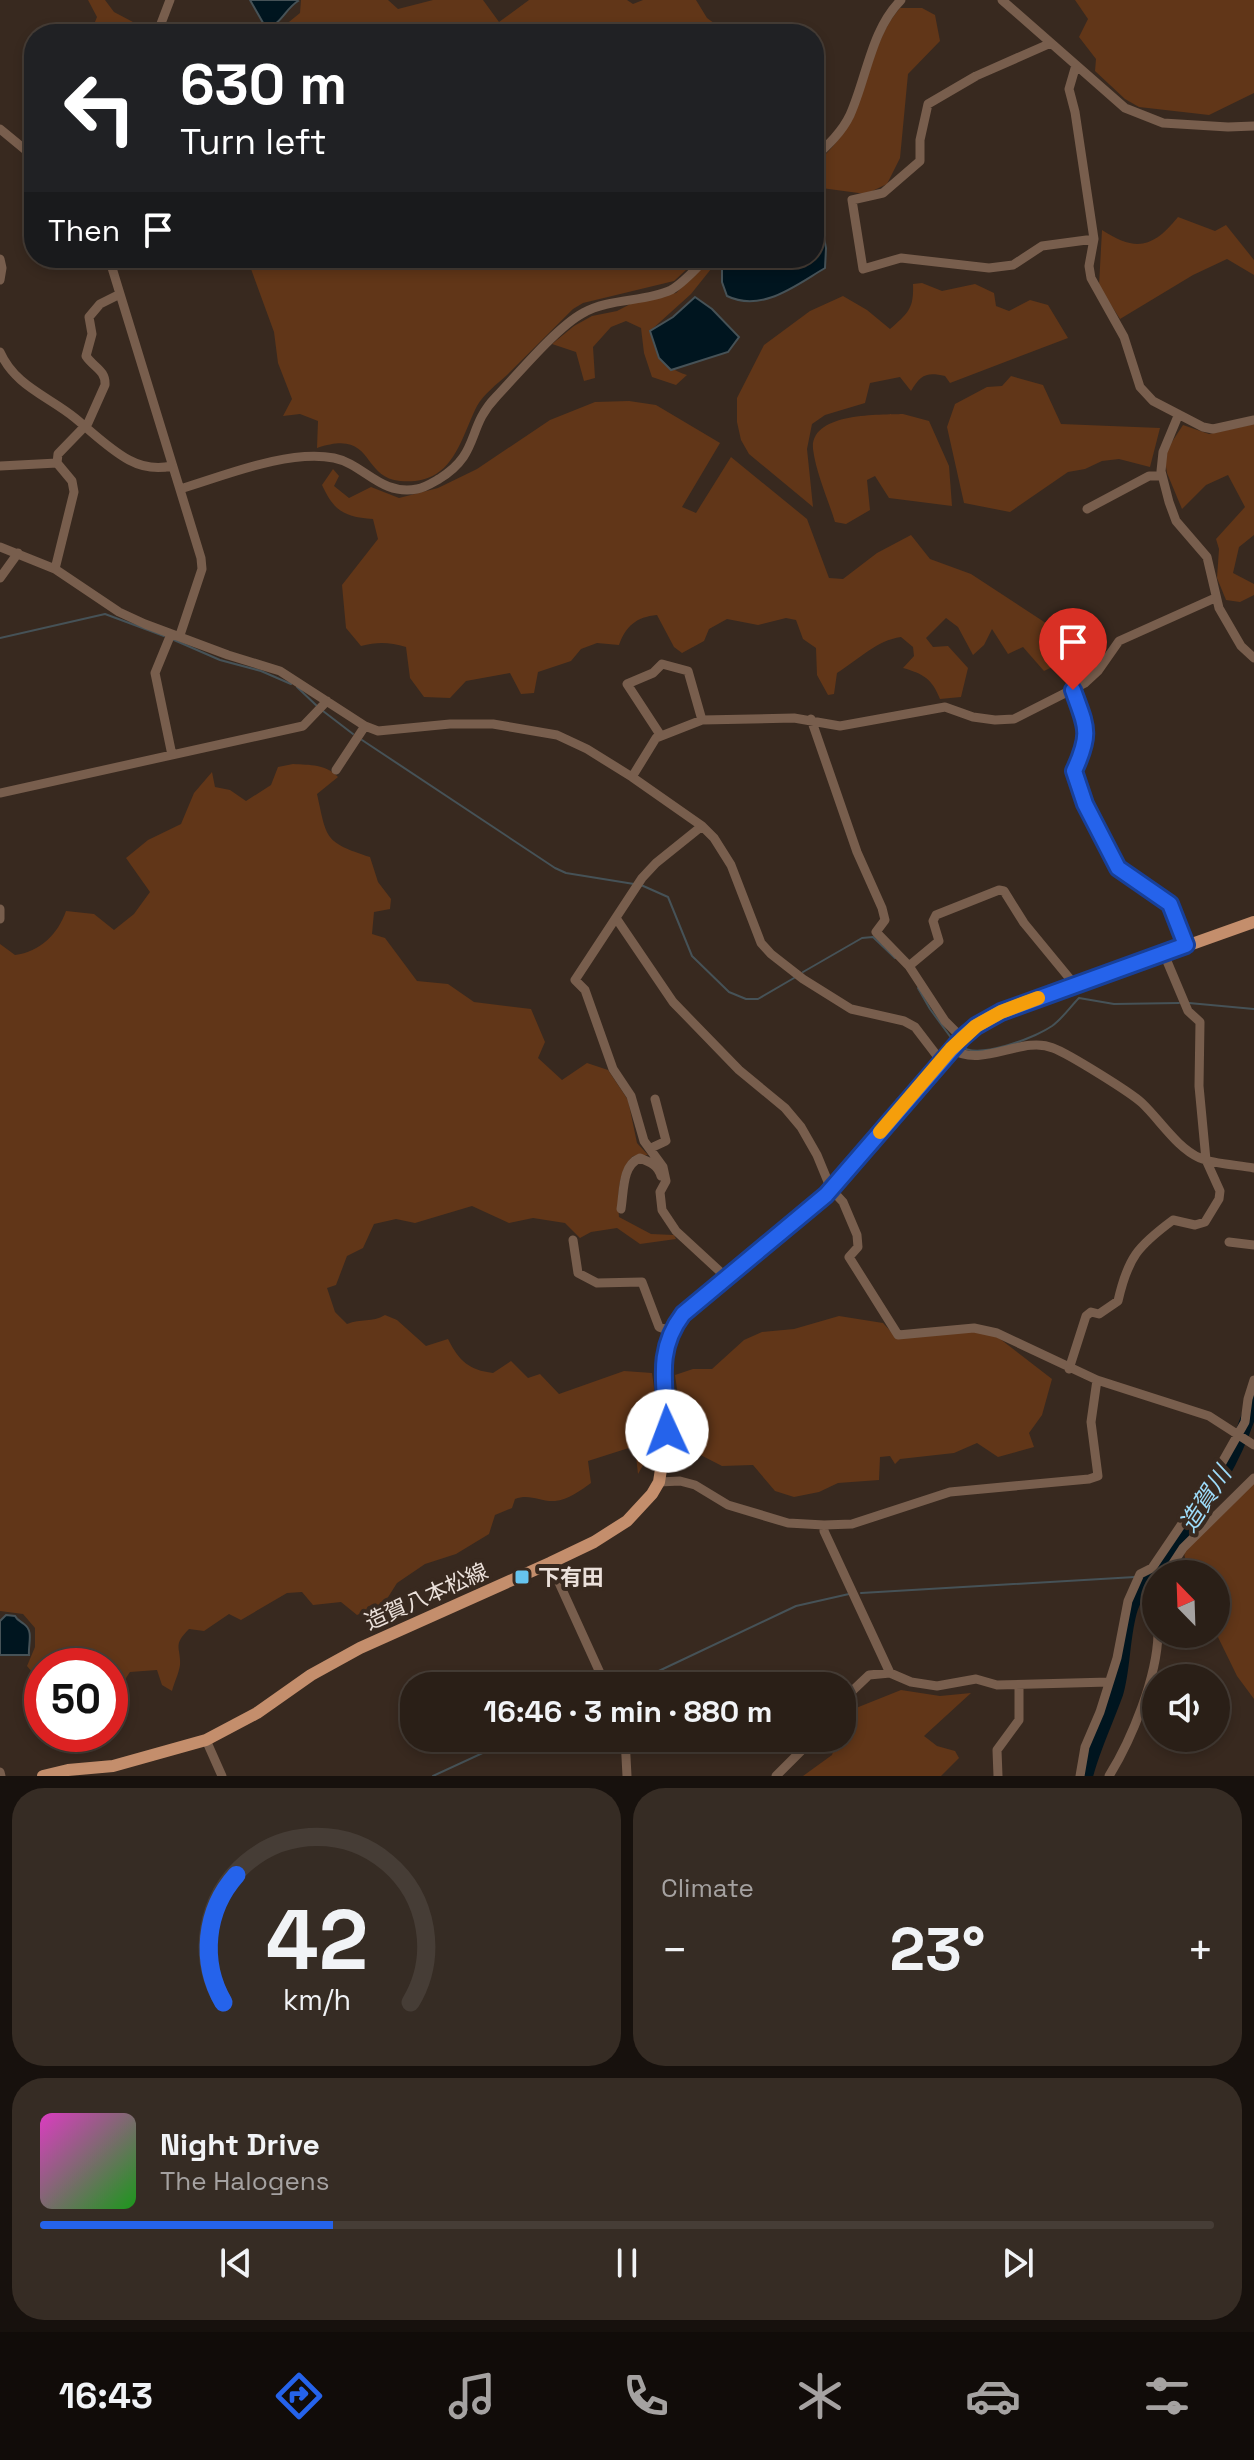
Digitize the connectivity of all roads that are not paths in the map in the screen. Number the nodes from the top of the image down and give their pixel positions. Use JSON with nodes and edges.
{"nodes":[{"id":1,"x":170,"y":0,"type":"edge"},
{"id":2,"x":901,"y":0,"type":"edge"},
{"id":3,"x":1002,"y":0,"type":"edge"},
{"id":4,"x":161,"y":24,"type":"edge"},
{"id":5,"x":1051,"y":43,"type":"junction"},
{"id":6,"x":1076,"y":65,"type":"junction"},
{"id":7,"x":1254,"y":126,"type":"edge"},
{"id":8,"x":0,"y":129,"type":"edge"},
{"id":9,"x":24,"y":149,"type":"edge"},
{"id":10,"x":824,"y":149,"type":"edge"},
{"id":11,"x":1094,"y":239,"type":"junction"},
{"id":12,"x":0,"y":259,"type":"edge"},
{"id":13,"x":112,"y":268,"type":"edge"},
{"id":14,"x":696,"y":268,"type":"edge"},
{"id":15,"x":0,"y":280,"type":"edge"},
{"id":16,"x":120,"y":294,"type":"junction"},
{"id":17,"x":0,"y":352,"type":"edge"},
{"id":18,"x":1178,"y":416,"type":"junction"},
{"id":19,"x":1254,"y":420,"type":"edge"},
{"id":20,"x":83,"y":426,"type":"junction"},
{"id":21,"x":57,"y":463,"type":"junction"},
{"id":22,"x":0,"y":466,"type":"edge"},
{"id":23,"x":172,"y":466,"type":"junction"},
{"id":24,"x":1161,"y":476,"type":"junction"},
{"id":25,"x":180,"y":489,"type":"junction"},
{"id":26,"x":1087,"y":509,"type":"dead end"},
{"id":27,"x":0,"y":547,"type":"edge"},
{"id":28,"x":18,"y":553,"type":"junction"},
{"id":29,"x":55,"y":569,"type":"junction"},
{"id":30,"x":0,"y":578,"type":"edge"},
{"id":31,"x":1215,"y":598,"type":"junction"},
{"id":32,"x":175,"y":634,"type":"junction"},
{"id":33,"x":1254,"y":658,"type":"edge"},
{"id":34,"x":1073,"y":690,"type":"junction"},
{"id":35,"x":327,"y":707,"type":"junction"},
{"id":36,"x":811,"y":719,"type":"junction"},
{"id":37,"x":702,"y":720,"type":"junction"},
{"id":38,"x":363,"y":728,"type":"junction"},
{"id":39,"x":661,"y":736,"type":"junction"},
{"id":40,"x":172,"y":755,"type":"junction"},
{"id":41,"x":336,"y":770,"type":"dead end"},
{"id":42,"x":632,"y":777,"type":"junction"},
{"id":43,"x":0,"y":793,"type":"edge"},
{"id":44,"x":702,"y":826,"type":"junction"},
{"id":45,"x":0,"y":909,"type":"edge"},
{"id":46,"x":616,"y":918,"type":"junction"},
{"id":47,"x":0,"y":919,"type":"edge"},
{"id":48,"x":1254,"y":922,"type":"edge"},
{"id":49,"x":1186,"y":945,"type":"junction"},
{"id":50,"x":1164,"y":954,"type":"junction"},
{"id":51,"x":909,"y":966,"type":"junction"},
{"id":52,"x":1075,"y":985,"type":"junction"},
{"id":53,"x":957,"y":1044,"type":"junction"},
{"id":54,"x":941,"y":1061,"type":"junction"},
{"id":55,"x":655,"y":1099,"type":"dead end"},
{"id":56,"x":651,"y":1148,"type":"junction"},
{"id":57,"x":1206,"y":1160,"type":"junction"},
{"id":58,"x":1254,"y":1168,"type":"edge"},
{"id":59,"x":666,"y":1181,"type":"junction"},
{"id":60,"x":831,"y":1189,"type":"junction"},
{"id":61,"x":621,"y":1209,"type":"dead end"},
{"id":62,"x":573,"y":1240,"type":"dead end"},
{"id":63,"x":1229,"y":1242,"type":"dead end"},
{"id":64,"x":1254,"y":1245,"type":"edge"},
{"id":65,"x":727,"y":1278,"type":"junction"},
{"id":66,"x":670,"y":1331,"type":"junction"},
{"id":67,"x":1069,"y":1369,"type":"junction"},
{"id":68,"x":1097,"y":1380,"type":"junction"},
{"id":69,"x":1254,"y":1380,"type":"edge"},
{"id":70,"x":1245,"y":1440,"type":"edge"},
{"id":71,"x":1254,"y":1478,"type":"edge"},
{"id":72,"x":659,"y":1482,"type":"junction"},
{"id":73,"x":824,"y":1525,"type":"junction"},
{"id":74,"x":1175,"y":1560,"type":"edge"},
{"id":75,"x":550,"y":1563,"type":"junction"},
{"id":76,"x":1157,"y":1648,"type":"edge"},
{"id":77,"x":600,"y":1672,"type":"edge"},
{"id":78,"x":890,"y":1673,"type":"junction"},
{"id":79,"x":1109,"y":1682,"type":"junction"},
{"id":80,"x":1019,"y":1685,"type":"junction"},
{"id":81,"x":856,"y":1687,"type":"edge"},
{"id":82,"x":206,"y":1740,"type":"junction"},
{"id":83,"x":626,"y":1752,"type":"edge"},
{"id":84,"x":800,"y":1752,"type":"edge"},
{"id":85,"x":43,"y":1776,"type":"edge"},
{"id":86,"x":222,"y":1776,"type":"edge"},
{"id":87,"x":627,"y":1776,"type":"edge"},
{"id":88,"x":776,"y":1776,"type":"edge"},
{"id":89,"x":998,"y":1776,"type":"edge"},
{"id":90,"x":1080,"y":1776,"type":"edge"},
{"id":91,"x":1109,"y":1776,"type":"edge"}],
"edges":[{"from":1,"to":4,"type":"street"},
{"from":2,"to":10,"type":"street"},
{"from":3,"to":5,"type":"street"},
{"from":5,"to":6,"type":"street"},
{"from":5,"to":11,"type":"street"},
{"from":6,"to":7,"type":"street"},
{"from":6,"to":11,"type":"street"},
{"from":8,"to":9,"type":"street"},
{"from":11,"to":18,"type":"street"},
{"from":12,"to":15,"type":"street"},
{"from":13,"to":16,"type":"street"},
{"from":14,"to":25,"type":"street"},
{"from":16,"to":20,"type":"street"},
{"from":16,"to":23,"type":"street"},
{"from":17,"to":20,"type":"street"},
{"from":18,"to":19,"type":"street"},
{"from":18,"to":24,"type":"street"},
{"from":20,"to":21,"type":"street"},
{"from":20,"to":23,"type":"street"},
{"from":21,"to":22,"type":"street"},
{"from":21,"to":29,"type":"street"},
{"from":23,"to":25,"type":"street"},
{"from":24,"to":26,"type":"street"},
{"from":24,"to":31,"type":"street"},
{"from":25,"to":32,"type":"street"},
{"from":27,"to":28,"type":"street"},
{"from":28,"to":29,"type":"street"},
{"from":28,"to":30,"type":"street"},
{"from":29,"to":32,"type":"street"},
{"from":31,"to":33,"type":"street"},
{"from":31,"to":34,"type":"street"},
{"from":32,"to":35,"type":"street"},
{"from":32,"to":40,"type":"street"},
{"from":34,"to":36,"type":"street"},
{"from":34,"to":49,"type":"street"},
{"from":35,"to":38,"type":"street"},
{"from":35,"to":40,"type":"street"},
{"from":36,"to":37,"type":"street"},
{"from":36,"to":51,"type":"street"},
{"from":37,"to":39,"type":"street"},
{"from":37,"to":39,"type":"street"},
{"from":38,"to":41,"type":"street"},
{"from":38,"to":42,"type":"street"},
{"from":39,"to":42,"type":"street"},
{"from":40,"to":43,"type":"street"},
{"from":42,"to":44,"type":"street"},
{"from":44,"to":46,"type":"street"},
{"from":44,"to":54,"type":"street"},
{"from":45,"to":47,"type":"street"},
{"from":46,"to":56,"type":"street"},
{"from":46,"to":60,"type":"street"},
{"from":48,"to":49,"type":"main road"},
{"from":49,"to":50,"type":"main road"},
{"from":50,"to":52,"type":"main road"},
{"from":50,"to":57,"type":"street"},
{"from":51,"to":52,"type":"street"},
{"from":51,"to":53,"type":"street"},
{"from":52,"to":53,"type":"main road"},
{"from":53,"to":54,"type":"main road"},
{"from":53,"to":57,"type":"street"},
{"from":54,"to":60,"type":"main road"},
{"from":55,"to":56,"type":"street"},
{"from":56,"to":59,"type":"street"},
{"from":57,"to":58,"type":"street"},
{"from":57,"to":67,"type":"street"},
{"from":59,"to":61,"type":"street"},
{"from":59,"to":65,"type":"street"},
{"from":60,"to":65,"type":"main road"},
{"from":60,"to":67,"type":"street"},
{"from":62,"to":66,"type":"street"},
{"from":63,"to":64,"type":"street"},
{"from":65,"to":66,"type":"main road"},
{"from":66,"to":72,"type":"main road","name":"造賀八本松線"},
{"from":67,"to":68,"type":"street"},
{"from":68,"to":70,"type":"street"},
{"from":68,"to":73,"type":"street"},
{"from":69,"to":70,"type":"street"},
{"from":70,"to":79,"type":"street"},
{"from":71,"to":74,"type":"street"},
{"from":72,"to":73,"type":"street"},
{"from":72,"to":75,"type":"main road","name":"造賀八本松線"},
{"from":73,"to":78,"type":"street"},
{"from":75,"to":77,"type":"street"},
{"from":75,"to":82,"type":"main road","name":"造賀八本松線"},
{"from":76,"to":91,"type":"street"},
{"from":78,"to":80,"type":"street"},
{"from":78,"to":81,"type":"street"},
{"from":79,"to":80,"type":"street"},
{"from":79,"to":90,"type":"street"},
{"from":80,"to":89,"type":"street"},
{"from":82,"to":85,"type":"main road","name":"造賀八本松線"},
{"from":82,"to":86,"type":"street"},
{"from":83,"to":87,"type":"street"},
{"from":84,"to":88,"type":"street"}]}
